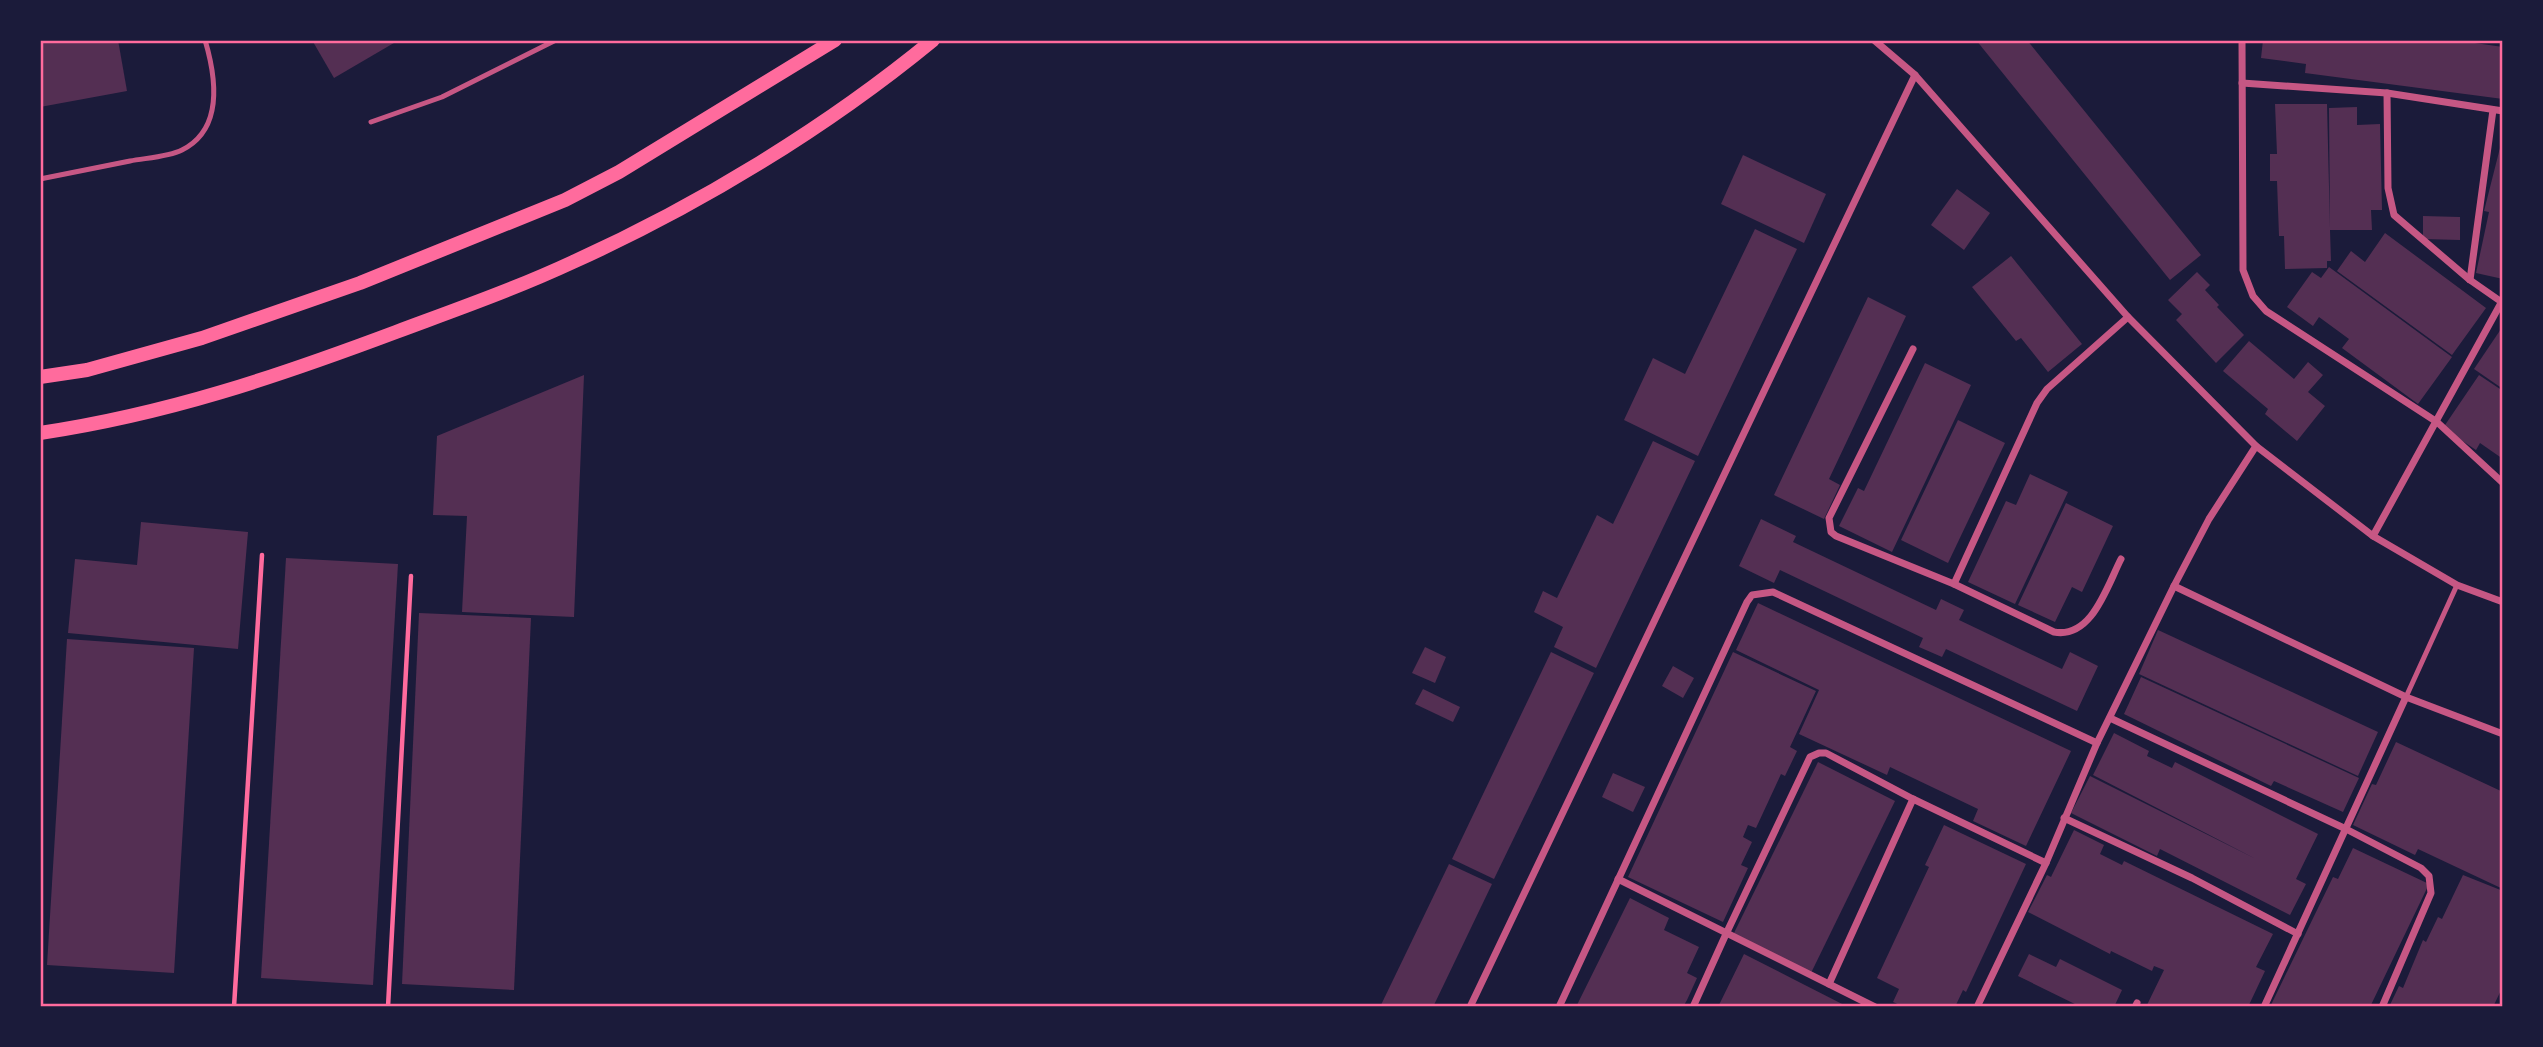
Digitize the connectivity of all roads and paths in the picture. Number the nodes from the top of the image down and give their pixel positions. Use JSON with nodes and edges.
{"nodes":[{"id":1,"x":205,"y":40,"type":"edge"},
{"id":2,"x":556,"y":40,"type":"edge"},
{"id":3,"x":835,"y":40,"type":"edge"},
{"id":4,"x":933,"y":40,"type":"edge"},
{"id":5,"x":1874,"y":40,"type":"edge"},
{"id":6,"x":2242,"y":40,"type":"edge"},
{"id":7,"x":1915,"y":75,"type":"junction"},
{"id":8,"x":2242,"y":83,"type":"junction"},
{"id":9,"x":2386,"y":93,"type":"junction"},
{"id":10,"x":2493,"y":110,"type":"junction"},
{"id":11,"x":2503,"y":111,"type":"edge"},
{"id":12,"x":371,"y":122,"type":"dead end"},
{"id":13,"x":40,"y":179,"type":"edge"},
{"id":14,"x":2470,"y":280,"type":"junction"},
{"id":15,"x":2502,"y":303,"type":"edge"},
{"id":16,"x":2128,"y":317,"type":"junction"},
{"id":17,"x":1913,"y":349,"type":"dead end"},
{"id":18,"x":40,"y":377,"type":"edge"},
{"id":19,"x":2437,"y":422,"type":"junction"},
{"id":20,"x":40,"y":433,"type":"edge"},
{"id":21,"x":2256,"y":446,"type":"junction"},
{"id":22,"x":2503,"y":483,"type":"edge"},
{"id":23,"x":2372,"y":536,"type":"junction"},
{"id":24,"x":262,"y":555,"type":"dead end"},
{"id":25,"x":2121,"y":559,"type":"dead end"},
{"id":26,"x":411,"y":576,"type":"dead end"},
{"id":27,"x":1954,"y":584,"type":"junction"},
{"id":28,"x":2457,"y":584,"type":"junction"},
{"id":29,"x":2174,"y":586,"type":"junction"},
{"id":30,"x":2503,"y":602,"type":"edge"},
{"id":31,"x":2406,"y":697,"type":"junction"},
{"id":32,"x":2110,"y":718,"type":"junction"},
{"id":33,"x":2503,"y":734,"type":"edge"},
{"id":34,"x":2098,"y":743,"type":"junction"},
{"id":35,"x":1913,"y":799,"type":"junction"},
{"id":36,"x":2064,"y":818,"type":"junction"},
{"id":37,"x":2346,"y":829,"type":"junction"},
{"id":38,"x":2046,"y":863,"type":"junction"},
{"id":39,"x":1618,"y":879,"type":"junction"},
{"id":40,"x":1726,"y":933,"type":"junction"},
{"id":41,"x":2298,"y":934,"type":"junction"},
{"id":42,"x":1829,"y":984,"type":"junction"},
{"id":43,"x":234,"y":1007,"type":"edge"},
{"id":44,"x":388,"y":1007,"type":"edge"},
{"id":45,"x":1470,"y":1007,"type":"edge"},
{"id":46,"x":1559,"y":1007,"type":"edge"},
{"id":47,"x":1693,"y":1007,"type":"edge"},
{"id":48,"x":1875,"y":1007,"type":"edge"},
{"id":49,"x":1977,"y":1007,"type":"edge"},
{"id":50,"x":2264,"y":1007,"type":"edge"},
{"id":51,"x":2382,"y":1007,"type":"edge"}],
"edges":[{"from":1,"to":13,"type":"lane"},
{"from":2,"to":12,"type":"lane"},
{"from":3,"to":18,"type":"main road"},
{"from":4,"to":20,"type":"main road"},
{"from":5,"to":7,"type":"street"},
{"from":6,"to":8,"type":"street"},
{"from":7,"to":16,"type":"street"},
{"from":7,"to":45,"type":"street"},
{"from":8,"to":9,"type":"street"},
{"from":8,"to":19,"type":"street"},
{"from":9,"to":10,"type":"street"},
{"from":9,"to":14,"type":"street"},
{"from":10,"to":11,"type":"street"},
{"from":10,"to":14,"type":"street"},
{"from":14,"to":15,"type":"street"},
{"from":15,"to":19,"type":"street"},
{"from":16,"to":21,"type":"street"},
{"from":16,"to":27,"type":"street"},
{"from":17,"to":27,"type":"street"},
{"from":19,"to":22,"type":"street"},
{"from":19,"to":23,"type":"street"},
{"from":21,"to":23,"type":"street"},
{"from":21,"to":29,"type":"street"},
{"from":23,"to":28,"type":"street"},
{"from":24,"to":43,"type":"path"},
{"from":25,"to":27,"type":"street"},
{"from":26,"to":44,"type":"path"},
{"from":28,"to":30,"type":"street"},
{"from":28,"to":31,"type":"lane"},
{"from":29,"to":31,"type":"street"},
{"from":29,"to":32,"type":"street"},
{"from":31,"to":33,"type":"street"},
{"from":31,"to":37,"type":"street"},
{"from":32,"to":34,"type":"street"},
{"from":32,"to":37,"type":"street"},
{"from":34,"to":36,"type":"street"},
{"from":34,"to":39,"type":"street"},
{"from":35,"to":38,"type":"street"},
{"from":35,"to":40,"type":"street"},
{"from":35,"to":42,"type":"street"},
{"from":36,"to":38,"type":"street"},
{"from":36,"to":41,"type":"street"},
{"from":37,"to":41,"type":"street"},
{"from":37,"to":51,"type":"street"},
{"from":38,"to":49,"type":"street"},
{"from":39,"to":40,"type":"street"},
{"from":39,"to":46,"type":"street"},
{"from":40,"to":42,"type":"street"},
{"from":40,"to":47,"type":"street"},
{"from":41,"to":50,"type":"street"},
{"from":42,"to":48,"type":"street"}]}
